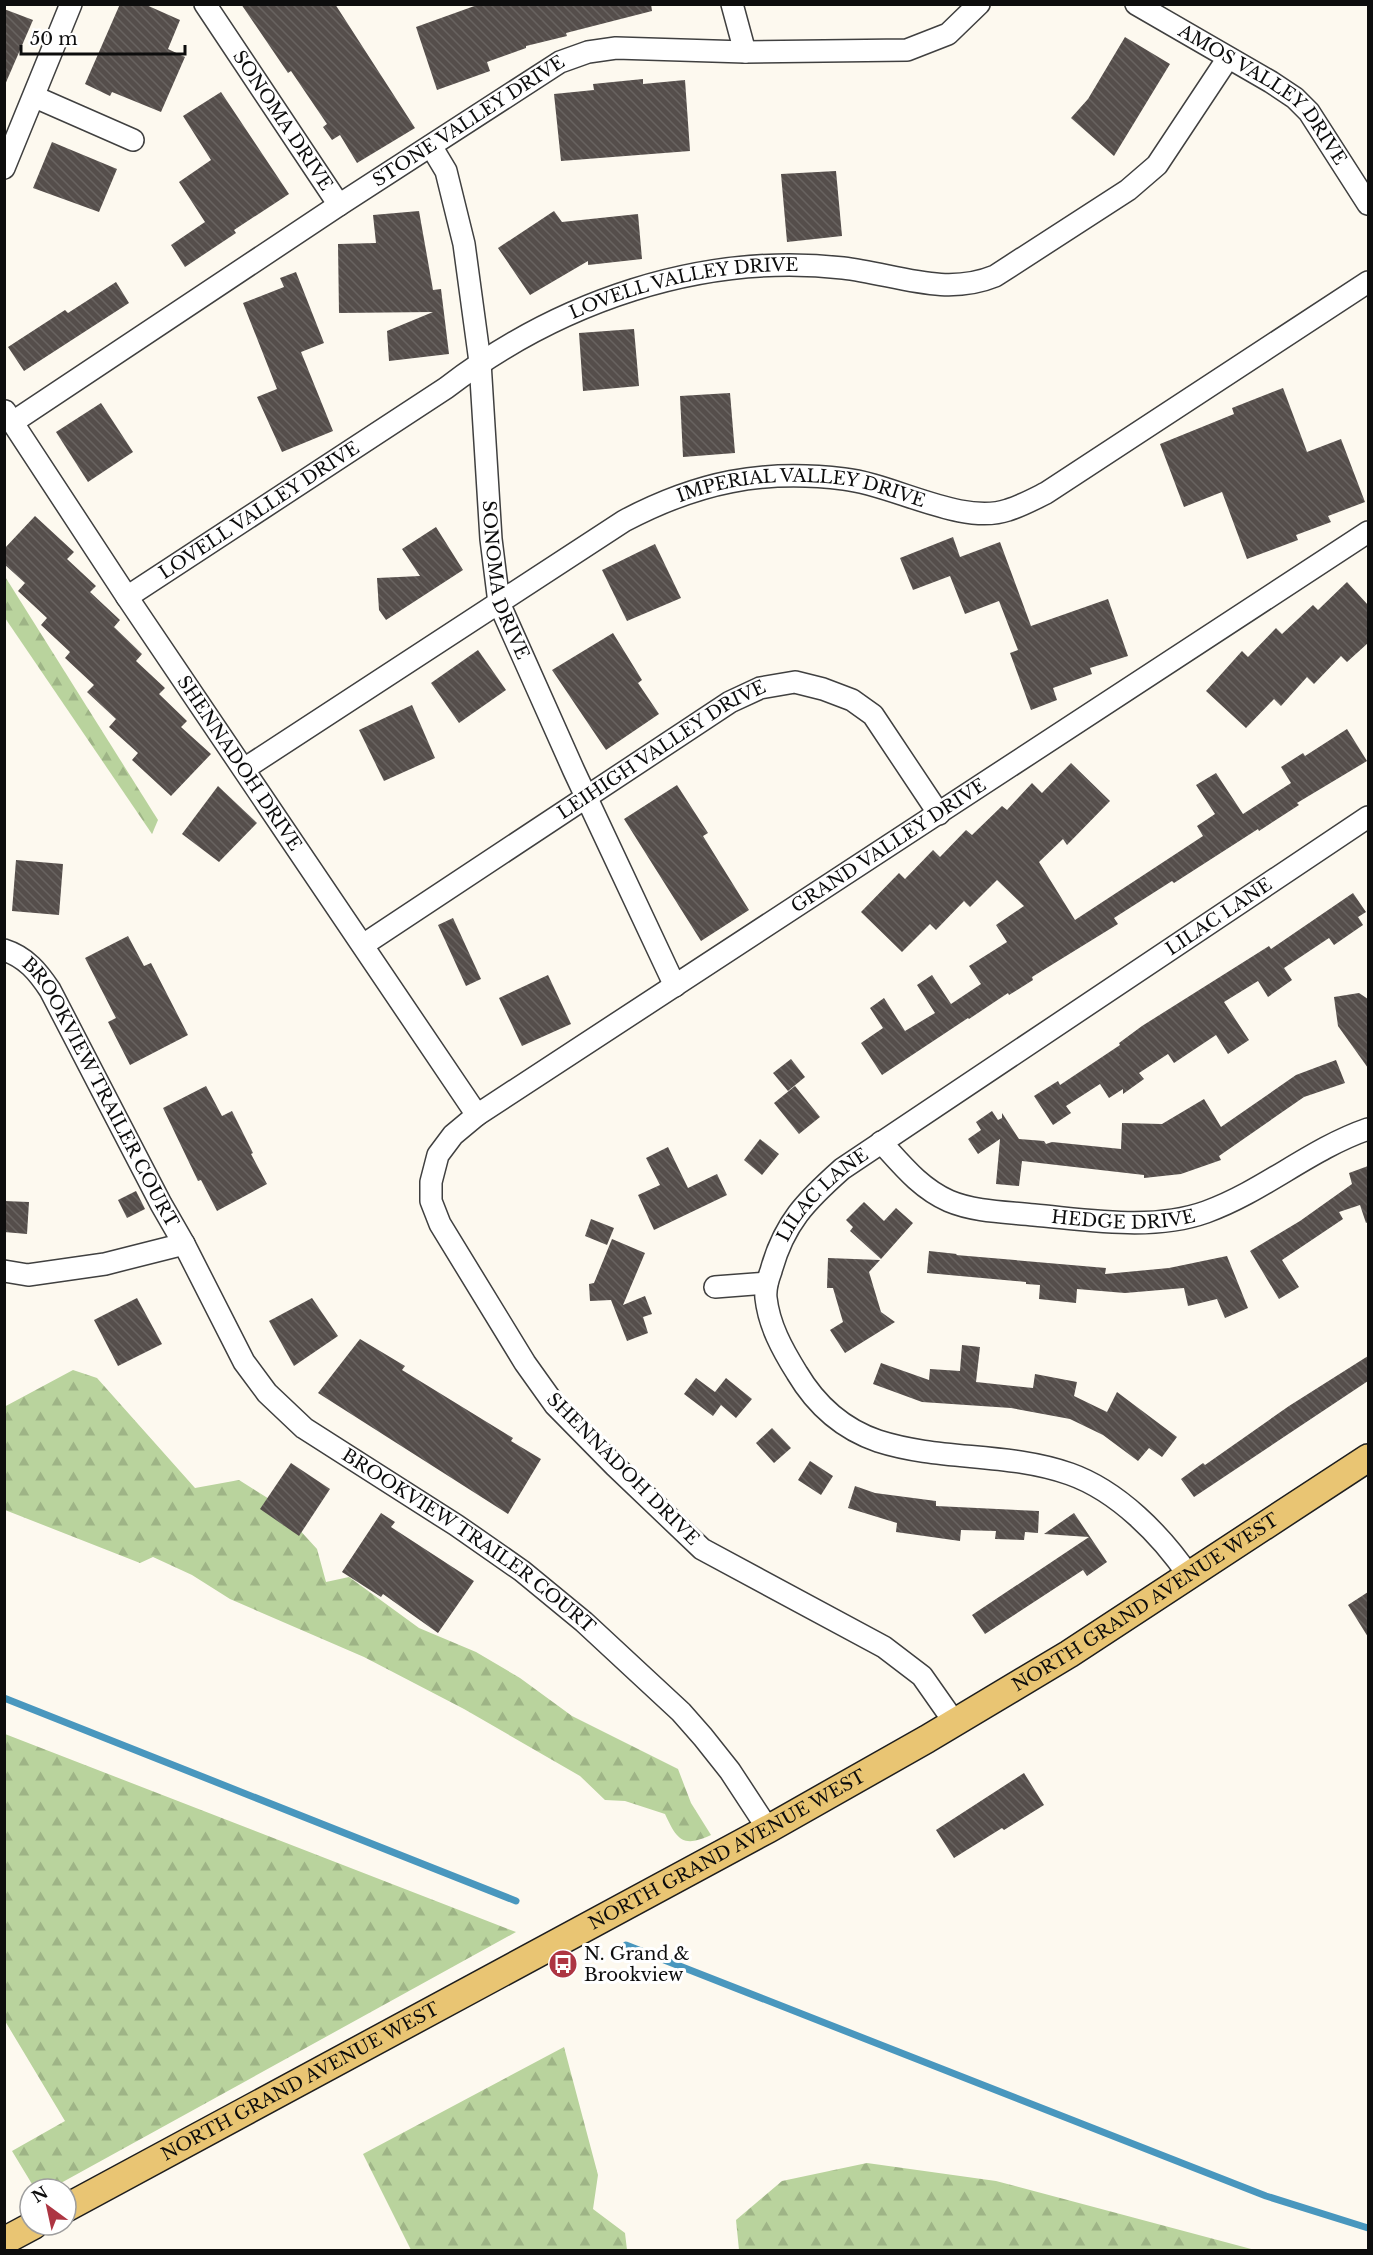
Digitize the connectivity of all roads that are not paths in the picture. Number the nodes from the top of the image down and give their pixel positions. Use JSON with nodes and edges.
{"nodes":[{"id":1,"x":71,"y":4,"type":"edge"},
{"id":2,"x":205,"y":4,"type":"edge"},
{"id":3,"x":732,"y":4,"type":"edge"},
{"id":4,"x":979,"y":4,"type":"edge"},
{"id":5,"x":1136,"y":4,"type":"edge"},
{"id":6,"x":745,"y":52,"type":"junction"},
{"id":7,"x":1228,"y":58,"type":"junction"},
{"id":8,"x":35,"y":97,"type":"junction"},
{"id":9,"x":133,"y":140,"type":"dead end"},
{"id":10,"x":431,"y":146,"type":"junction"},
{"id":11,"x":4,"y":168,"type":"edge"},
{"id":12,"x":1368,"y":204,"type":"edge"},
{"id":13,"x":339,"y":205,"type":"junction"},
{"id":14,"x":1368,"y":282,"type":"edge"},
{"id":15,"x":480,"y":362,"type":"junction"},
{"id":16,"x":9,"y":416,"type":"edge"},
{"id":17,"x":1368,"y":532,"type":"edge"},
{"id":18,"x":127,"y":597,"type":"junction"},
{"id":19,"x":500,"y":603,"type":"junction"},
{"id":20,"x":244,"y":769,"type":"junction"},
{"id":21,"x":587,"y":796,"type":"junction"},
{"id":22,"x":939,"y":814,"type":"junction"},
{"id":23,"x":1368,"y":817,"type":"edge"},
{"id":24,"x":363,"y":945,"type":"junction"},
{"id":25,"x":4,"y":950,"type":"edge"},
{"id":26,"x":675,"y":986,"type":"junction"},
{"id":27,"x":477,"y":1116,"type":"junction"},
{"id":28,"x":1368,"y":1129,"type":"edge"},
{"id":29,"x":881,"y":1142,"type":"junction"},
{"id":30,"x":431,"y":1182,"type":"joint"},
{"id":31,"x":184,"y":1244,"type":"junction"},
{"id":32,"x":4,"y":1271,"type":"edge"},
{"id":33,"x":767,"y":1283,"type":"junction"},
{"id":34,"x":715,"y":1287,"type":"dead end"},
{"id":35,"x":1368,"y":1458,"type":"edge"},
{"id":36,"x":1189,"y":1576,"type":"junction"},
{"id":37,"x":955,"y":1723,"type":"junction"},
{"id":38,"x":768,"y":1829,"type":"junction"},
{"id":39,"x":78,"y":2202,"type":"edge"},
{"id":40,"x":18,"y":2234,"type":"edge"},
{"id":41,"x":4,"y":2241,"type":"edge"}],
"edges":[{"from":1,"to":8,"type":"street"},
{"from":2,"to":13,"type":"street","name":"SONOMA DRIVE"},
{"from":3,"to":6,"type":"street"},
{"from":4,"to":6,"type":"street","name":"STONE VALLEY DRIVE"},
{"from":5,"to":7,"type":"street","name":"AMOS VALLEY DRIVE"},
{"from":6,"to":10,"type":"street","name":"STONE VALLEY DRIVE"},
{"from":7,"to":12,"type":"street","name":"AMOS VALLEY DRIVE"},
{"from":7,"to":15,"type":"street","name":"LOVELL VALLEY DRIVE"},
{"from":8,"to":9,"type":"street"},
{"from":8,"to":11,"type":"street"},
{"from":10,"to":13,"type":"street","name":"STONE VALLEY DRIVE"},
{"from":10,"to":15,"type":"street","name":"SONOMA DRIVE"},
{"from":13,"to":16,"type":"street","name":"STONE VALLEY DRIVE"},
{"from":14,"to":19,"type":"street","name":"IMPERIAL VALLEY DRIVE"},
{"from":15,"to":18,"type":"street","name":"LOVELL VALLEY DRIVE"},
{"from":15,"to":19,"type":"street","name":"SONOMA DRIVE"},
{"from":16,"to":18,"type":"street","name":"SHENNADOH DRIVE"},
{"from":17,"to":22,"type":"street","name":"GRAND VALLEY DRIVE"},
{"from":18,"to":20,"type":"street","name":"SHENNADOH DRIVE"},
{"from":19,"to":20,"type":"street","name":"IMPERIAL VALLEY DRIVE"},
{"from":19,"to":21,"type":"street","name":"SONOMA DRIVE"},
{"from":20,"to":24,"type":"street","name":"SHENNADOH DRIVE"},
{"from":21,"to":22,"type":"street","name":"LEIHIGH VALLEY DRIVE"},
{"from":21,"to":24,"type":"street","name":"LEIHIGH VALLEY DRIVE"},
{"from":21,"to":26,"type":"street","name":"SONOMA DRIVE"},
{"from":22,"to":26,"type":"street","name":"GRAND VALLEY DRIVE"},
{"from":23,"to":29,"type":"street","name":"LILAC LANE"},
{"from":24,"to":27,"type":"street","name":"SHENNADOH DRIVE"},
{"from":25,"to":31,"type":"street","name":"BROOKVIEW TRAILER COURT"},
{"from":26,"to":27,"type":"street","name":"GRAND VALLEY DRIVE"},
{"from":27,"to":30,"type":"street","name":"GRAND VALLEY DRIVE"},
{"from":28,"to":29,"type":"street","name":"HEDGE DRIVE"},
{"from":29,"to":33,"type":"street","name":"LILAC LANE"},
{"from":30,"to":37,"type":"street","name":"SHENNADOH DRIVE"},
{"from":31,"to":32,"type":"street","name":"BROOKVIEW TRAILER COURT"},
{"from":31,"to":38,"type":"street","name":"BROOKVIEW TRAILER COURT"},
{"from":33,"to":34,"type":"street"},
{"from":33,"to":36,"type":"street","name":"LILAC LANE"},
{"from":35,"to":36,"type":"main road","name":"NORTH GRAND AVENUE WEST"},
{"from":36,"to":37,"type":"main road","name":"NORTH GRAND AVENUE WEST"},
{"from":37,"to":38,"type":"main road","name":"NORTH GRAND AVENUE WEST"},
{"from":38,"to":39,"type":"main road","name":"NORTH GRAND AVENUE WEST"},
{"from":40,"to":41,"type":"main road"}]}
